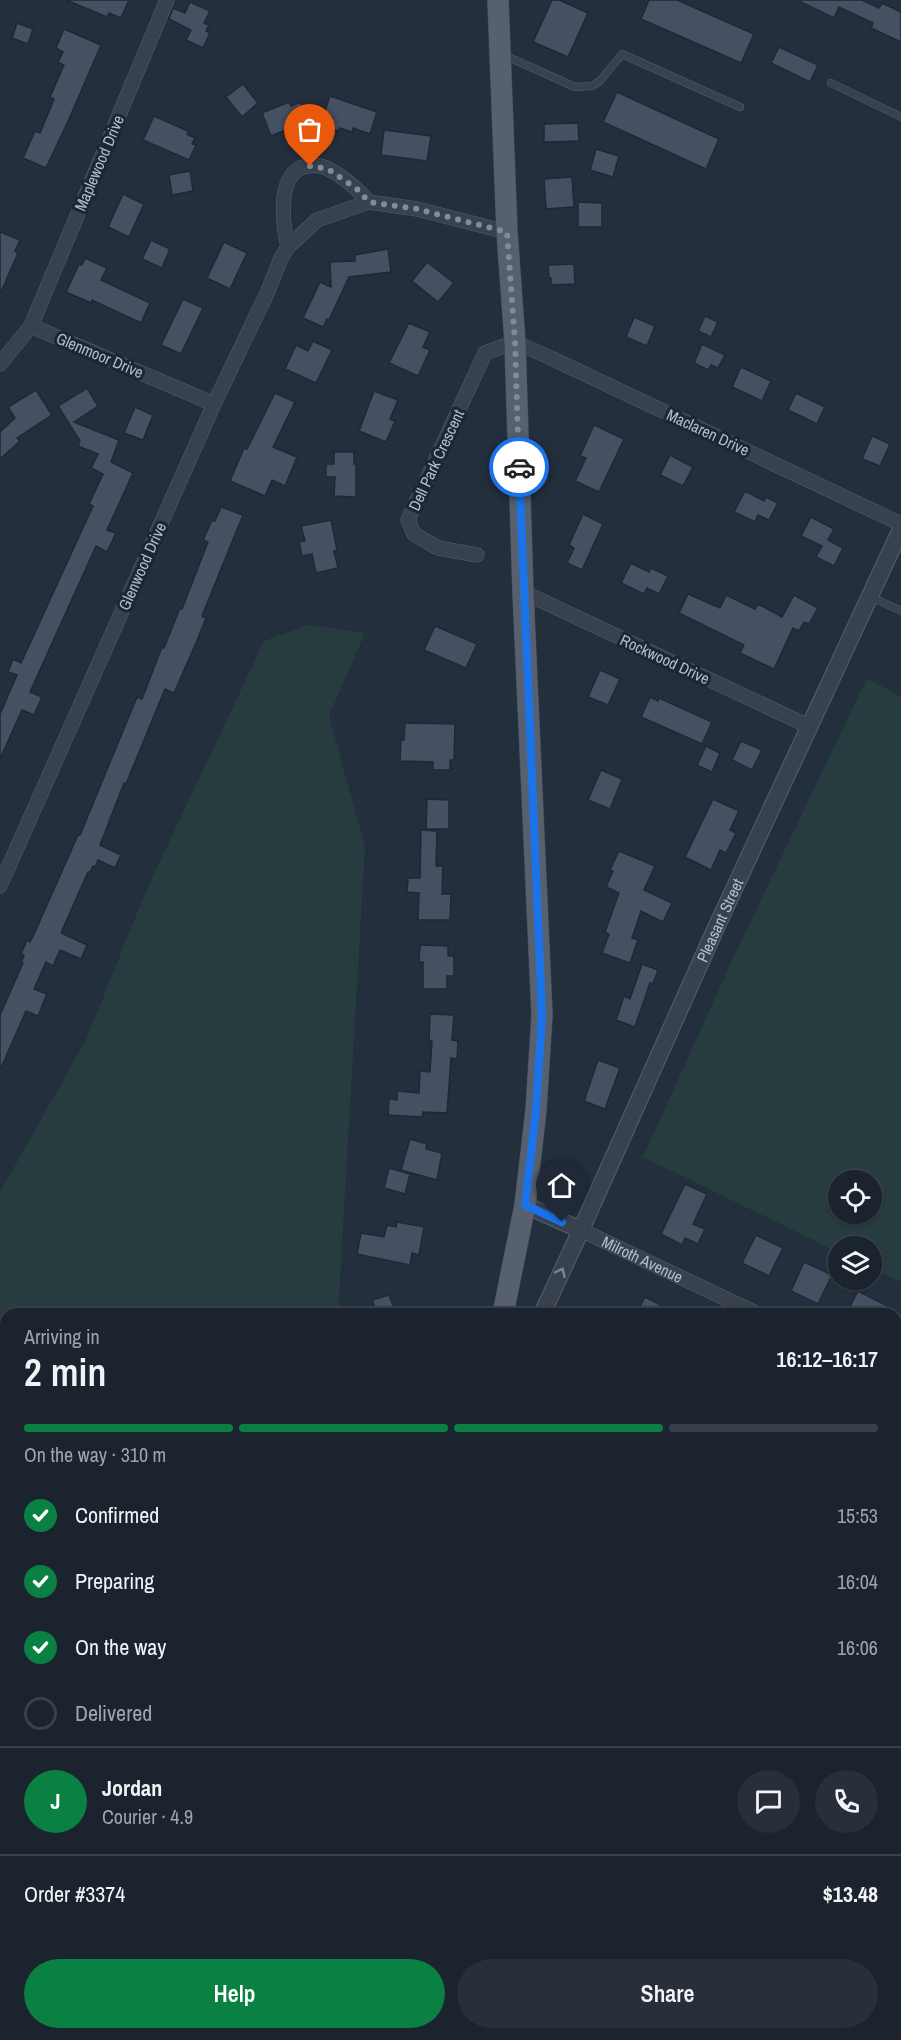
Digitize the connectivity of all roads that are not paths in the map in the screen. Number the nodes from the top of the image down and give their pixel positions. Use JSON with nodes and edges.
{"nodes":[{"id":1,"x":167,"y":0,"type":"edge"},
{"id":2,"x":498,"y":0,"type":"edge"},
{"id":3,"x":501,"y":54,"type":"junction"},
{"id":4,"x":831,"y":83,"type":"dead end"},
{"id":5,"x":740,"y":107,"type":"dead end"},
{"id":6,"x":901,"y":117,"type":"edge"},
{"id":7,"x":369,"y":202,"type":"junction"},
{"id":8,"x":507,"y":232,"type":"junction"},
{"id":9,"x":288,"y":247,"type":"junction"},
{"id":10,"x":31,"y":326,"type":"junction"},
{"id":11,"x":515,"y":342,"type":"junction"},
{"id":12,"x":0,"y":364,"type":"edge"},
{"id":13,"x":214,"y":404,"type":"junction"},
{"id":14,"x":901,"y":524,"type":"edge"},
{"id":15,"x":901,"y":529,"type":"edge"},
{"id":16,"x":477,"y":555,"type":"dead end"},
{"id":17,"x":523,"y":591,"type":"junction"},
{"id":18,"x":869,"y":596,"type":"junction"},
{"id":19,"x":901,"y":611,"type":"edge"},
{"id":20,"x":808,"y":726,"type":"junction"},
{"id":21,"x":0,"y":886,"type":"edge"},
{"id":22,"x":525,"y":1205,"type":"junction"},
{"id":23,"x":581,"y":1230,"type":"junction"},
{"id":24,"x":504,"y":1308,"type":"edge"},
{"id":25,"x":545,"y":1308,"type":"edge"},
{"id":26,"x":745,"y":1308,"type":"edge"}],
"edges":[{"from":1,"to":10,"type":"street","name":"Maplewood Drive"},
{"from":2,"to":3,"type":"main road"},
{"from":3,"to":5,"type":"lane"},
{"from":3,"to":8,"type":"main road"},
{"from":4,"to":6,"type":"lane"},
{"from":7,"to":8,"type":"street","name":"Glenwood Drive"},
{"from":7,"to":9,"type":"street","name":"Glenwood Drive"},
{"from":7,"to":9,"type":"street"},
{"from":8,"to":11,"type":"main road"},
{"from":9,"to":13,"type":"street","name":"Glenwood Drive"},
{"from":10,"to":12,"type":"street"},
{"from":10,"to":13,"type":"street","name":"Glenmoor Drive"},
{"from":11,"to":14,"type":"street","name":"Maclaren Drive"},
{"from":11,"to":16,"type":"street","name":"Dell Park Crescent"},
{"from":11,"to":17,"type":"main road"},
{"from":13,"to":21,"type":"street","name":"Glenwood Drive"},
{"from":15,"to":18,"type":"street","name":"Pleasant Street"},
{"from":17,"to":20,"type":"street","name":"Rockwood Drive"},
{"from":17,"to":22,"type":"main road"},
{"from":18,"to":19,"type":"lane"},
{"from":18,"to":20,"type":"street","name":"Pleasant Street"},
{"from":20,"to":23,"type":"street","name":"Pleasant Street"},
{"from":22,"to":23,"type":"street","name":"Milroth Avenue"},
{"from":22,"to":24,"type":"main road"},
{"from":25,"to":23,"type":"street","name":"Pleasant Street","one_way":true},
{"from":23,"to":26,"type":"street","name":"Milroth Avenue"}]}
